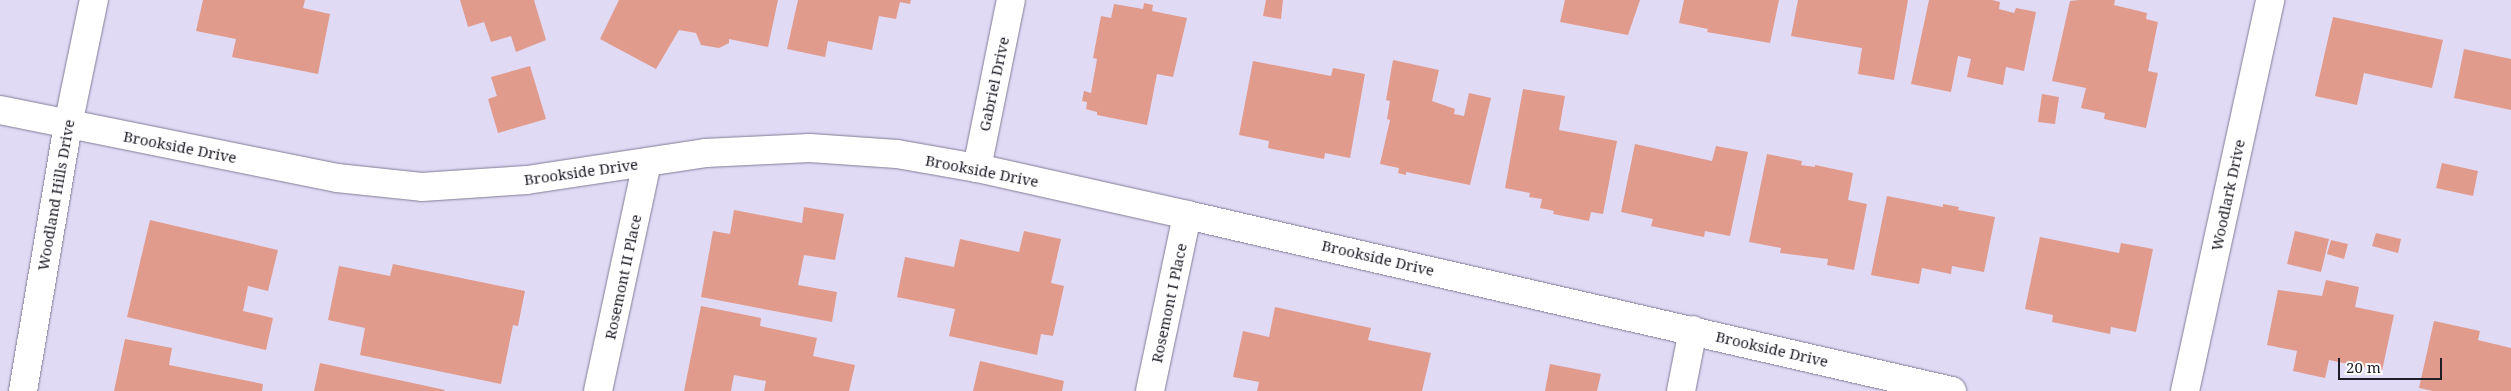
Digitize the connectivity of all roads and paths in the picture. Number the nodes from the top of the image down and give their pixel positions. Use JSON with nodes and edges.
{"nodes":[{"id":1,"x":94,"y":0,"type":"edge"},
{"id":2,"x":1011,"y":0,"type":"edge"},
{"id":3,"x":2270,"y":0,"type":"edge"},
{"id":4,"x":0,"y":110,"type":"edge"},
{"id":5,"x":68,"y":125,"type":"junction"},
{"id":6,"x":648,"y":162,"type":"junction"},
{"id":7,"x":977,"y":168,"type":"junction"},
{"id":8,"x":1187,"y":215,"type":"junction"},
{"id":9,"x":1693,"y":330,"type":"junction"},
{"id":10,"x":23,"y":391,"type":"edge"},
{"id":11,"x":598,"y":391,"type":"edge"},
{"id":12,"x":1150,"y":391,"type":"edge"},
{"id":13,"x":1681,"y":391,"type":"edge"},
{"id":14,"x":1952,"y":391,"type":"edge"},
{"id":15,"x":2185,"y":391,"type":"edge"}],
"edges":[{"from":1,"to":5,"type":"street","name":"Woodland Hills Drive"},
{"from":2,"to":7,"type":"street","name":"Gabriel Drive"},
{"from":3,"to":15,"type":"street","name":"Woodlark Drive"},
{"from":4,"to":5,"type":"street","name":"Brookside Drive"},
{"from":5,"to":6,"type":"street","name":"Brookside Drive"},
{"from":5,"to":10,"type":"street","name":"Woodland Hills Drive"},
{"from":6,"to":7,"type":"street","name":"Brookside Drive"},
{"from":6,"to":11,"type":"street","name":"Rosemont II Place"},
{"from":7,"to":8,"type":"street","name":"Brookside Drive"},
{"from":8,"to":9,"type":"street","name":"Brookside Drive"},
{"from":8,"to":12,"type":"street","name":"Rosemont I Place"},
{"from":9,"to":13,"type":"street"},
{"from":9,"to":14,"type":"street","name":"Brookside Drive"}]}
